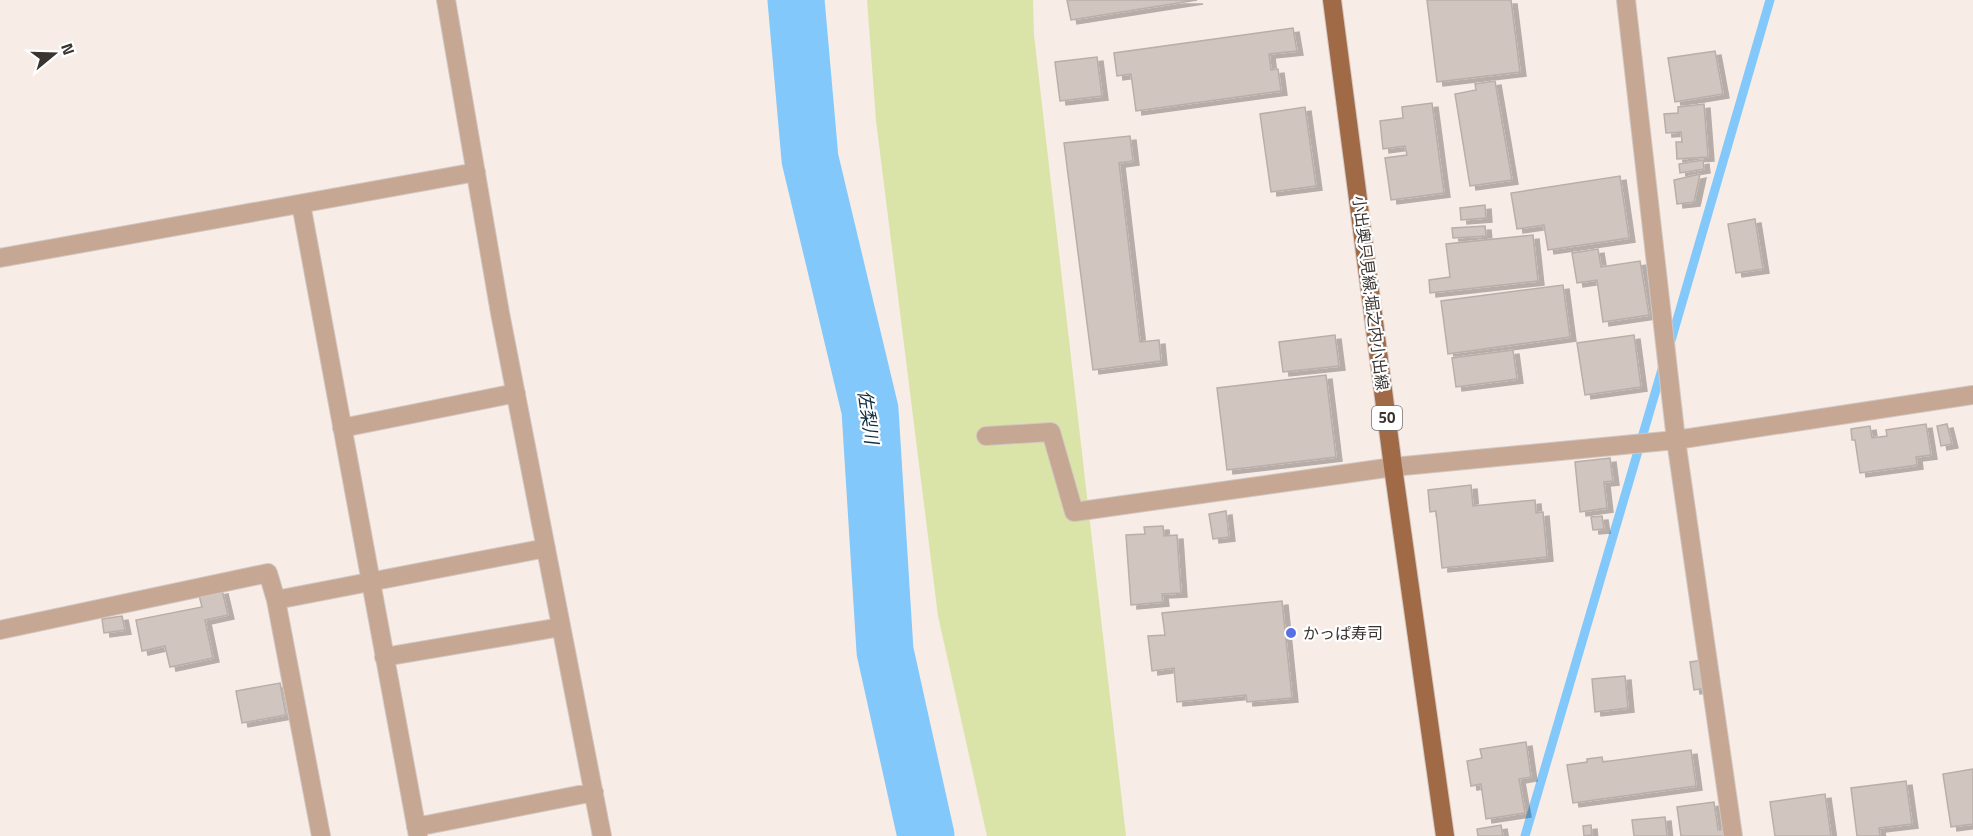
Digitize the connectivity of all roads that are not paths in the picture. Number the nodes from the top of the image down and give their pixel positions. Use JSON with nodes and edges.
{"nodes":[{"id":1,"x":446,"y":0,"type":"edge"},
{"id":2,"x":1332,"y":0,"type":"edge"},
{"id":3,"x":1626,"y":0,"type":"edge"},
{"id":4,"x":476,"y":172,"type":"junction"},
{"id":5,"x":301,"y":204,"type":"junction"},
{"id":6,"x":0,"y":258,"type":"edge"},
{"id":7,"x":516,"y":393,"type":"junction"},
{"id":8,"x":1973,"y":395,"type":"edge"},
{"id":9,"x":342,"y":428,"type":"junction"},
{"id":10,"x":986,"y":436,"type":"dead end"},
{"id":11,"x":1676,"y":440,"type":"junction"},
{"id":12,"x":1394,"y":467,"type":"junction"},
{"id":13,"x":546,"y":548,"type":"junction"},
{"id":14,"x":371,"y":582,"type":"junction"},
{"id":15,"x":276,"y":600,"type":"junction"},
{"id":16,"x":561,"y":627,"type":"junction"},
{"id":17,"x":0,"y":630,"type":"edge"},
{"id":18,"x":384,"y":657,"type":"junction"},
{"id":19,"x":594,"y":792,"type":"junction"},
{"id":20,"x":417,"y":831,"type":"edge"},
{"id":21,"x":321,"y":836,"type":"edge"},
{"id":22,"x":602,"y":836,"type":"edge"},
{"id":23,"x":1445,"y":836,"type":"edge"},
{"id":24,"x":1733,"y":836,"type":"edge"}],
"edges":[{"from":1,"to":4,"type":"street"},
{"from":2,"to":12,"type":"main road","name":"小出奥只見線;堀之内小出線","number":"50"},
{"from":3,"to":11,"type":"street"},
{"from":4,"to":5,"type":"street"},
{"from":4,"to":7,"type":"street"},
{"from":5,"to":6,"type":"street"},
{"from":5,"to":9,"type":"street"},
{"from":7,"to":9,"type":"street"},
{"from":7,"to":13,"type":"street"},
{"from":8,"to":11,"type":"street"},
{"from":9,"to":14,"type":"street"},
{"from":10,"to":12,"type":"street"},
{"from":11,"to":12,"type":"street"},
{"from":11,"to":24,"type":"street"},
{"from":12,"to":23,"type":"main road","name":"小出奥只見線;堀之内小出線","number":"50"},
{"from":13,"to":14,"type":"street"},
{"from":13,"to":16,"type":"street"},
{"from":14,"to":15,"type":"street"},
{"from":14,"to":18,"type":"street"},
{"from":15,"to":17,"type":"street"},
{"from":15,"to":21,"type":"street"},
{"from":16,"to":18,"type":"street"},
{"from":16,"to":19,"type":"street"},
{"from":18,"to":20,"type":"street"},
{"from":19,"to":20,"type":"street"},
{"from":19,"to":22,"type":"street"}]}
